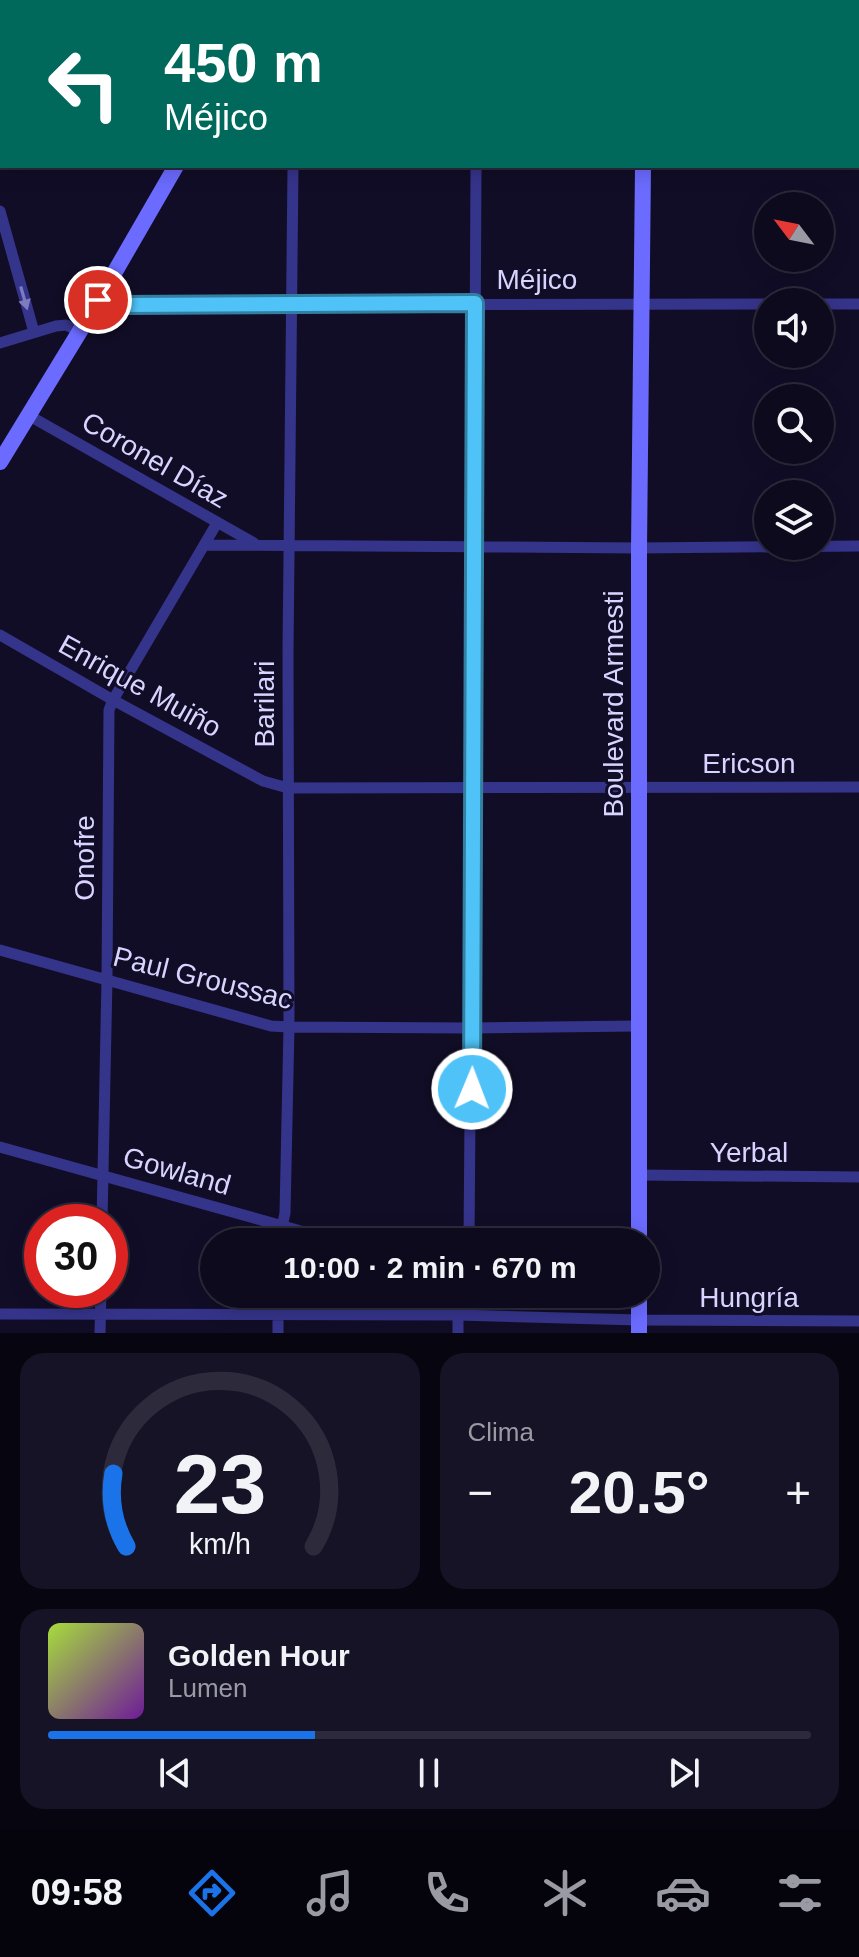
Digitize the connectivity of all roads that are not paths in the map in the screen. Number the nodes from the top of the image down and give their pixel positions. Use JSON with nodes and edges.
{"nodes":[{"id":1,"x":175,"y":168,"type":"edge"},
{"id":2,"x":293,"y":168,"type":"edge"},
{"id":3,"x":476,"y":168,"type":"edge"},
{"id":4,"x":643,"y":168,"type":"edge"},
{"id":5,"x":1,"y":216,"type":"edge"},
{"id":6,"x":98,"y":300,"type":"junction"},
{"id":7,"x":475,"y":303,"type":"junction"},
{"id":8,"x":641,"y":303,"type":"junction"},
{"id":9,"x":292,"y":304,"type":"junction"},
{"id":10,"x":754,"y":304,"type":"edge"},
{"id":11,"x":834,"y":304,"type":"edge"},
{"id":12,"x":859,"y":304,"type":"edge"},
{"id":13,"x":79,"y":331,"type":"junction"},
{"id":14,"x":34,"y":332,"type":"junction"},
{"id":15,"x":0,"y":343,"type":"edge"},
{"id":16,"x":28,"y":415,"type":"junction"},
{"id":17,"x":0,"y":462,"type":"edge"},
{"id":18,"x":217,"y":523,"type":"junction"},
{"id":19,"x":204,"y":545,"type":"junction"},
{"id":20,"x":258,"y":545,"type":"junction"},
{"id":21,"x":290,"y":545,"type":"junction"},
{"id":22,"x":475,"y":546,"type":"junction"},
{"id":23,"x":859,"y":546,"type":"edge"},
{"id":24,"x":639,"y":548,"type":"junction"},
{"id":25,"x":0,"y":635,"type":"edge"},
{"id":26,"x":113,"y":700,"type":"junction"},
{"id":27,"x":472,"y":787,"type":"junction"},
{"id":28,"x":640,"y":787,"type":"junction"},
{"id":29,"x":859,"y":787,"type":"edge"},
{"id":30,"x":288,"y":788,"type":"junction"},
{"id":31,"x":0,"y":950,"type":"edge"},
{"id":32,"x":107,"y":979,"type":"junction"},
{"id":33,"x":637,"y":1026,"type":"junction"},
{"id":34,"x":289,"y":1027,"type":"junction"},
{"id":35,"x":472,"y":1028,"type":"junction"},
{"id":36,"x":0,"y":1147,"type":"edge"},
{"id":37,"x":103,"y":1175,"type":"junction"},
{"id":38,"x":638,"y":1175,"type":"junction"},
{"id":39,"x":859,"y":1177,"type":"edge"},
{"id":40,"x":102,"y":1204,"type":"edge"},
{"id":41,"x":282,"y":1226,"type":"junction"},
{"id":42,"x":289,"y":1228,"type":"edge"},
{"id":43,"x":469,"y":1228,"type":"edge"},
{"id":44,"x":639,"y":1228,"type":"edge"},
{"id":45,"x":100,"y":1308,"type":"edge"},
{"id":46,"x":278,"y":1308,"type":"edge"},
{"id":47,"x":458,"y":1308,"type":"edge"},
{"id":48,"x":100,"y":1313,"type":"junction"},
{"id":49,"x":0,"y":1314,"type":"edge"},
{"id":50,"x":278,"y":1315,"type":"junction"},
{"id":51,"x":458,"y":1315,"type":"junction"},
{"id":52,"x":859,"y":1321,"type":"edge"},
{"id":53,"x":639,"y":1326,"type":"edge"},
{"id":54,"x":100,"y":1333,"type":"edge"},
{"id":55,"x":278,"y":1333,"type":"edge"},
{"id":56,"x":458,"y":1333,"type":"edge"}],
"edges":[{"from":1,"to":6,"type":"main road"},
{"from":2,"to":9,"type":"street","name":"Barilari"},
{"from":3,"to":7,"type":"street"},
{"from":4,"to":8,"type":"main road","name":"Boulevard Armesti"},
{"from":5,"to":14,"type":"street","one_way":true},
{"from":6,"to":9,"type":"street","name":"Méjico"},
{"from":6,"to":13,"type":"main road"},
{"from":7,"to":8,"type":"street","name":"Méjico"},
{"from":7,"to":9,"type":"street","name":"Méjico"},
{"from":7,"to":22,"type":"street"},
{"from":8,"to":10,"type":"street","name":"Méjico"},
{"from":8,"to":24,"type":"main road","name":"Boulevard Armesti"},
{"from":9,"to":21,"type":"street","name":"Barilari"},
{"from":11,"to":12,"type":"street"},
{"from":13,"to":14,"type":"street"},
{"from":13,"to":16,"type":"main road"},
{"from":14,"to":15,"type":"street"},
{"from":16,"to":17,"type":"main road"},
{"from":16,"to":18,"type":"street","name":"Coronel Díaz"},
{"from":18,"to":19,"type":"street","name":"Onofre"},
{"from":18,"to":20,"type":"street","name":"Coronel Díaz"},
{"from":19,"to":20,"type":"street","name":"Coronel Díaz"},
{"from":19,"to":26,"type":"street","name":"Onofre"},
{"from":20,"to":21,"type":"street","name":"Coronel Díaz"},
{"from":21,"to":22,"type":"street","name":"Coronel Díaz"},
{"from":21,"to":30,"type":"street","name":"Barilari"},
{"from":22,"to":24,"type":"street","name":"Coronel Díaz"},
{"from":22,"to":27,"type":"street"},
{"from":23,"to":24,"type":"street","name":"Coronel Díaz"},
{"from":24,"to":28,"type":"main road","name":"Boulevard Armesti"},
{"from":25,"to":26,"type":"street","name":"Enrique Muiño"},
{"from":26,"to":30,"type":"street","name":"Enrique Muiño"},
{"from":26,"to":32,"type":"street","name":"Onofre"},
{"from":27,"to":28,"type":"street","name":"Enrique Muiño"},
{"from":27,"to":30,"type":"street","name":"Enrique Muiño"},
{"from":27,"to":35,"type":"street"},
{"from":28,"to":29,"type":"street","name":"Ericson"},
{"from":28,"to":33,"type":"main road","name":"Boulevard Armesti"},
{"from":30,"to":34,"type":"street","name":"Barilari"},
{"from":31,"to":32,"type":"street","name":"Paul Groussac"},
{"from":32,"to":34,"type":"street","name":"Paul Groussac"},
{"from":32,"to":37,"type":"street","name":"Onofre"},
{"from":33,"to":35,"type":"street","name":"Paul Groussac"},
{"from":33,"to":38,"type":"main road","name":"Boulevard Armesti"},
{"from":34,"to":35,"type":"street","name":"Paul Groussac"},
{"from":34,"to":41,"type":"street","name":"Barilari"},
{"from":35,"to":43,"type":"street"},
{"from":36,"to":37,"type":"street","name":"Gowland"},
{"from":37,"to":40,"type":"street","name":"Onofre"},
{"from":37,"to":41,"type":"street","name":"Gowland"},
{"from":38,"to":39,"type":"street","name":"Yerbal"},
{"from":38,"to":44,"type":"main road","name":"Boulevard Armesti"},
{"from":41,"to":42,"type":"street","name":"Gowland"},
{"from":45,"to":48,"type":"street"},
{"from":46,"to":50,"type":"street"},
{"from":47,"to":51,"type":"street"},
{"from":48,"to":49,"type":"street","name":"Hungría"},
{"from":48,"to":50,"type":"street","name":"Hungría"},
{"from":48,"to":54,"type":"street"},
{"from":50,"to":51,"type":"street","name":"Hungría"},
{"from":50,"to":55,"type":"street"},
{"from":51,"to":53,"type":"street","name":"Hungría"},
{"from":51,"to":56,"type":"street"},
{"from":52,"to":53,"type":"street","name":"Hungría"}]}
